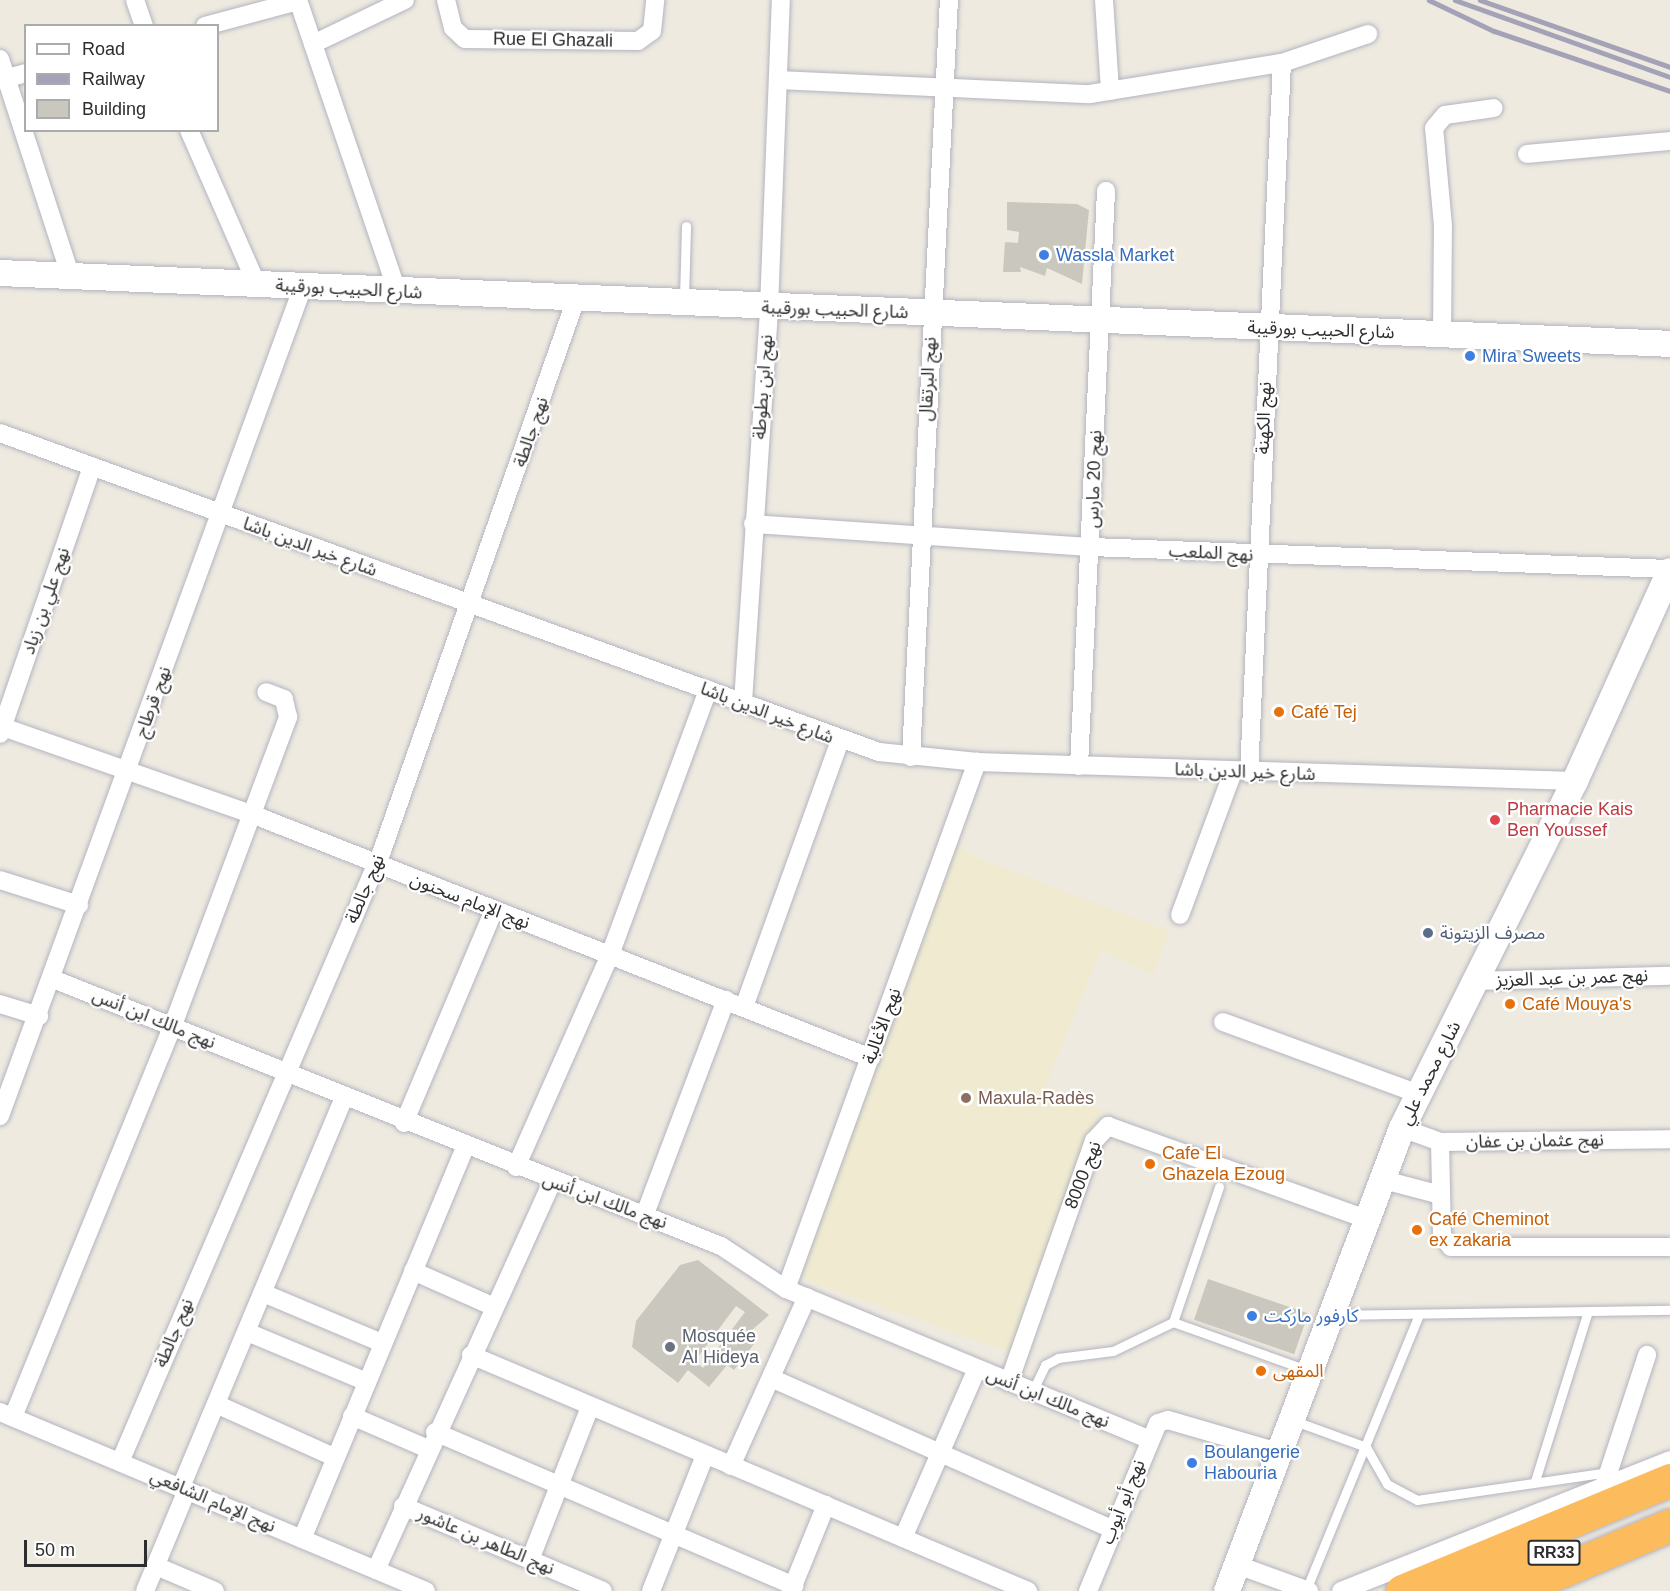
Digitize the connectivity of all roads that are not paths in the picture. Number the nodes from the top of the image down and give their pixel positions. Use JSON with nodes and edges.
{"nodes":[{"id":1,"x":135,"y":0,"type":"edge"},
{"id":2,"x":298,"y":0,"type":"edge"},
{"id":3,"x":405,"y":0,"type":"edge"},
{"id":4,"x":446,"y":0,"type":"edge"},
{"id":5,"x":655,"y":0,"type":"edge"},
{"id":6,"x":782,"y":0,"type":"edge"},
{"id":7,"x":949,"y":0,"type":"edge"},
{"id":8,"x":1104,"y":0,"type":"edge"},
{"id":9,"x":143,"y":24,"type":"edge"},
{"id":10,"x":212,"y":24,"type":"edge"},
{"id":11,"x":1368,"y":34,"type":"dead end"},
{"id":12,"x":313,"y":44,"type":"junction"},
{"id":13,"x":0,"y":59,"type":"edge"},
{"id":14,"x":1282,"y":63,"type":"junction"},
{"id":15,"x":24,"y":74,"type":"edge"},
{"id":16,"x":3,"y":79,"type":"edge"},
{"id":17,"x":778,"y":80,"type":"junction"},
{"id":18,"x":945,"y":89,"type":"junction"},
{"id":19,"x":1110,"y":91,"type":"junction"},
{"id":20,"x":1494,"y":108,"type":"dead end"},
{"id":21,"x":190,"y":132,"type":"edge"},
{"id":22,"x":1670,"y":141,"type":"edge"},
{"id":23,"x":1527,"y":154,"type":"dead end"},
{"id":24,"x":1106,"y":191,"type":"dead end"},
{"id":25,"x":686,"y":226,"type":"dead end"},
{"id":26,"x":0,"y":273,"type":"edge"},
{"id":27,"x":71,"y":277,"type":"junction"},
{"id":28,"x":257,"y":285,"type":"junction"},
{"id":29,"x":303,"y":286,"type":"junction"},
{"id":30,"x":397,"y":291,"type":"junction"},
{"id":31,"x":576,"y":299,"type":"junction"},
{"id":32,"x":683,"y":304,"type":"junction"},
{"id":33,"x":769,"y":308,"type":"junction"},
{"id":34,"x":932,"y":314,"type":"junction"},
{"id":35,"x":1100,"y":322,"type":"junction"},
{"id":36,"x":1268,"y":328,"type":"junction"},
{"id":37,"x":1442,"y":335,"type":"junction"},
{"id":38,"x":1670,"y":344,"type":"edge"},
{"id":39,"x":0,"y":433,"type":"edge"},
{"id":40,"x":92,"y":467,"type":"junction"},
{"id":41,"x":221,"y":515,"type":"junction"},
{"id":42,"x":753,"y":524,"type":"junction"},
{"id":43,"x":920,"y":535,"type":"junction"},
{"id":44,"x":1091,"y":547,"type":"junction"},
{"id":45,"x":1259,"y":555,"type":"junction"},
{"id":46,"x":1670,"y":570,"type":"edge"},
{"id":47,"x":471,"y":606,"type":"junction"},
{"id":48,"x":708,"y":690,"type":"junction"},
{"id":49,"x":266,"y":692,"type":"dead end"},
{"id":50,"x":743,"y":702,"type":"junction"},
{"id":51,"x":1,"y":729,"type":"edge"},
{"id":52,"x":840,"y":740,"type":"junction"},
{"id":53,"x":911,"y":757,"type":"junction"},
{"id":54,"x":977,"y":762,"type":"junction"},
{"id":55,"x":1079,"y":766,"type":"junction"},
{"id":56,"x":129,"y":768,"type":"junction"},
{"id":57,"x":1241,"y":772,"type":"junction"},
{"id":58,"x":1575,"y":782,"type":"junction"},
{"id":59,"x":254,"y":815,"type":"junction"},
{"id":60,"x":374,"y":863,"type":"junction"},
{"id":61,"x":0,"y":880,"type":"edge"},
{"id":62,"x":79,"y":905,"type":"junction"},
{"id":63,"x":494,"y":910,"type":"junction"},
{"id":64,"x":1180,"y":915,"type":"dead end"},
{"id":65,"x":610,"y":955,"type":"junction"},
{"id":66,"x":1670,"y":976,"type":"edge"},
{"id":67,"x":53,"y":979,"type":"junction"},
{"id":68,"x":1473,"y":981,"type":"junction"},
{"id":69,"x":726,"y":1000,"type":"junction"},
{"id":70,"x":0,"y":1004,"type":"edge"},
{"id":71,"x":744,"y":1007,"type":"junction"},
{"id":72,"x":39,"y":1016,"type":"junction"},
{"id":73,"x":1223,"y":1022,"type":"dead end"},
{"id":74,"x":173,"y":1024,"type":"junction"},
{"id":75,"x":871,"y":1058,"type":"junction"},
{"id":76,"x":284,"y":1072,"type":"junction"},
{"id":77,"x":1419,"y":1094,"type":"junction"},
{"id":78,"x":344,"y":1098,"type":"junction"},
{"id":79,"x":0,"y":1116,"type":"edge"},
{"id":80,"x":404,"y":1123,"type":"junction"},
{"id":81,"x":1402,"y":1128,"type":"junction"},
{"id":82,"x":1670,"y":1139,"type":"edge"},
{"id":83,"x":1440,"y":1142,"type":"junction"},
{"id":84,"x":465,"y":1147,"type":"junction"},
{"id":85,"x":516,"y":1167,"type":"junction"},
{"id":86,"x":1380,"y":1179,"type":"junction"},
{"id":87,"x":552,"y":1182,"type":"junction"},
{"id":88,"x":1219,"y":1187,"type":"dead end"},
{"id":89,"x":1437,"y":1194,"type":"junction"},
{"id":90,"x":645,"y":1214,"type":"junction"},
{"id":91,"x":1364,"y":1218,"type":"junction"},
{"id":92,"x":1670,"y":1247,"type":"edge"},
{"id":93,"x":413,"y":1271,"type":"junction"},
{"id":94,"x":786,"y":1288,"type":"junction"},
{"id":95,"x":263,"y":1293,"type":"junction"},
{"id":96,"x":807,"y":1297,"type":"junction"},
{"id":97,"x":492,"y":1306,"type":"junction"},
{"id":98,"x":1668,"y":1310,"type":"dead end"},
{"id":99,"x":1588,"y":1311,"type":"junction"},
{"id":100,"x":1327,"y":1315,"type":"junction"},
{"id":101,"x":1419,"y":1315,"type":"junction"},
{"id":102,"x":1173,"y":1322,"type":"junction"},
{"id":103,"x":247,"y":1332,"type":"junction"},
{"id":104,"x":382,"y":1343,"type":"junction"},
{"id":105,"x":471,"y":1355,"type":"junction"},
{"id":106,"x":1647,"y":1355,"type":"dead end"},
{"id":107,"x":977,"y":1369,"type":"junction"},
{"id":108,"x":1307,"y":1370,"type":"junction"},
{"id":109,"x":771,"y":1378,"type":"junction"},
{"id":110,"x":367,"y":1382,"type":"junction"},
{"id":111,"x":1008,"y":1382,"type":"junction"},
{"id":112,"x":1033,"y":1390,"type":"junction"},
{"id":113,"x":216,"y":1404,"type":"junction"},
{"id":114,"x":590,"y":1407,"type":"junction"},
{"id":115,"x":6,"y":1414,"type":"edge"},
{"id":116,"x":352,"y":1416,"type":"junction"},
{"id":117,"x":1290,"y":1420,"type":"junction"},
{"id":118,"x":435,"y":1432,"type":"junction"},
{"id":119,"x":1149,"y":1439,"type":"junction"},
{"id":120,"x":1366,"y":1447,"type":"junction"},
{"id":121,"x":428,"y":1449,"type":"junction"},
{"id":122,"x":940,"y":1451,"type":"junction"},
{"id":123,"x":1278,"y":1452,"type":"junction"},
{"id":124,"x":705,"y":1455,"type":"junction"},
{"id":125,"x":334,"y":1457,"type":"junction"},
{"id":126,"x":1670,"y":1460,"type":"edge"},
{"id":127,"x":120,"y":1462,"type":"junction"},
{"id":128,"x":731,"y":1466,"type":"junction"},
{"id":129,"x":1607,"y":1478,"type":"junction"},
{"id":130,"x":1670,"y":1480,"type":"edge"},
{"id":131,"x":1534,"y":1481,"type":"junction"},
{"id":132,"x":560,"y":1487,"type":"junction"},
{"id":133,"x":184,"y":1489,"type":"junction"},
{"id":134,"x":826,"y":1505,"type":"junction"},
{"id":135,"x":403,"y":1506,"type":"junction"},
{"id":136,"x":1661,"y":1524,"type":"edge"},
{"id":137,"x":1112,"y":1529,"type":"junction"},
{"id":138,"x":673,"y":1535,"type":"junction"},
{"id":139,"x":903,"y":1538,"type":"junction"},
{"id":140,"x":302,"y":1539,"type":"junction"},
{"id":141,"x":530,"y":1560,"type":"junction"},
{"id":142,"x":1236,"y":1564,"type":"junction"},
{"id":143,"x":156,"y":1566,"type":"junction"},
{"id":144,"x":376,"y":1570,"type":"junction"},
{"id":145,"x":792,"y":1588,"type":"edge"},
{"id":146,"x":1308,"y":1590,"type":"edge"},
{"id":147,"x":145,"y":1591,"type":"edge"},
{"id":148,"x":215,"y":1591,"type":"edge"},
{"id":149,"x":426,"y":1591,"type":"edge"},
{"id":150,"x":603,"y":1591,"type":"edge"},
{"id":151,"x":651,"y":1591,"type":"edge"},
{"id":152,"x":1028,"y":1591,"type":"edge"},
{"id":153,"x":1088,"y":1591,"type":"edge"},
{"id":154,"x":1227,"y":1591,"type":"edge"},
{"id":155,"x":1341,"y":1591,"type":"edge"},
{"id":156,"x":1402,"y":1591,"type":"edge"},
{"id":157,"x":1462,"y":1591,"type":"edge"},
{"id":158,"x":1514,"y":1591,"type":"edge"},
{"id":159,"x":1564,"y":1591,"type":"edge"}],
"edges":[{"from":1,"to":9,"type":"street"},
{"from":2,"to":10,"type":"street"},
{"from":2,"to":12,"type":"street"},
{"from":3,"to":12,"type":"street"},
{"from":4,"to":5,"type":"street","name":"Rue El Ghazali"},
{"from":6,"to":17,"type":"street","name":"نهج ابن بطوطة"},
{"from":7,"to":18,"type":"street","name":"نهج البرتقال"},
{"from":8,"to":19,"type":"street"},
{"from":11,"to":14,"type":"street"},
{"from":12,"to":30,"type":"street"},
{"from":13,"to":16,"type":"street"},
{"from":14,"to":19,"type":"street"},
{"from":14,"to":36,"type":"street","name":"نهج الكهنة"},
{"from":15,"to":16,"type":"street"},
{"from":16,"to":27,"type":"street"},
{"from":17,"to":18,"type":"street"},
{"from":17,"to":33,"type":"street","name":"نهج ابن بطوطة"},
{"from":18,"to":19,"type":"street"},
{"from":18,"to":34,"type":"street","name":"نهج البرتقال"},
{"from":20,"to":37,"type":"street"},
{"from":21,"to":28,"type":"street"},
{"from":22,"to":23,"type":"street"},
{"from":24,"to":35,"type":"street","name":"نهج 20 مارس"},
{"from":25,"to":32,"type":"lane"},
{"from":26,"to":27,"type":"street","name":"شارع الحبيب بورقيبة"},
{"from":27,"to":28,"type":"street","name":"شارع الحبيب بورقيبة"},
{"from":28,"to":29,"type":"street","name":"شارع الحبيب بورقيبة"},
{"from":29,"to":30,"type":"street","name":"شارع الحبيب بورقيبة"},
{"from":29,"to":41,"type":"street","name":"نهج قرطاج"},
{"from":30,"to":31,"type":"street","name":"شارع الحبيب بورقيبة"},
{"from":31,"to":32,"type":"street","name":"شارع الحبيب بورقيبة"},
{"from":31,"to":47,"type":"street","name":"نهج جالطة"},
{"from":32,"to":33,"type":"street","name":"شارع الحبيب بورقيبة"},
{"from":33,"to":34,"type":"street","name":"شارع الحبيب بورقيبة"},
{"from":33,"to":42,"type":"street","name":"نهج ابن بطوطة"},
{"from":34,"to":35,"type":"street","name":"شارع الحبيب بورقيبة"},
{"from":34,"to":43,"type":"street","name":"نهج البرتقال"},
{"from":35,"to":36,"type":"street","name":"شارع الحبيب بورقيبة"},
{"from":35,"to":44,"type":"street","name":"نهج 20 مارس"},
{"from":36,"to":37,"type":"street","name":"شارع الحبيب بورقيبة"},
{"from":36,"to":45,"type":"street","name":"نهج الكهنة"},
{"from":37,"to":38,"type":"street","name":"شارع الحبيب بورقيبة"},
{"from":39,"to":40,"type":"street","name":"شارع خير الدين باشا"},
{"from":40,"to":41,"type":"street","name":"شارع خير الدين باشا"},
{"from":40,"to":51,"type":"street","name":"نهج علي بن زياد"},
{"from":41,"to":47,"type":"street","name":"شارع خير الدين باشا"},
{"from":41,"to":56,"type":"street","name":"نهج قرطاج"},
{"from":42,"to":43,"type":"street","name":"نهج الملعب"},
{"from":42,"to":50,"type":"street","name":"نهج ابن بطوطة"},
{"from":43,"to":44,"type":"street","name":"نهج الملعب"},
{"from":43,"to":53,"type":"street","name":"نهج البرتقال"},
{"from":44,"to":45,"type":"street","name":"نهج الملعب"},
{"from":44,"to":55,"type":"street","name":"نهج 20 مارس"},
{"from":45,"to":46,"type":"street","name":"نهج الملعب"},
{"from":45,"to":57,"type":"street","name":"نهج الكهنة"},
{"from":46,"to":58,"type":"street","name":"شارع محمد علي"},
{"from":47,"to":48,"type":"street","name":"شارع خير الدين باشا"},
{"from":47,"to":60,"type":"street","name":"نهج جالطة"},
{"from":48,"to":50,"type":"street","name":"شارع خير الدين باشا"},
{"from":48,"to":65,"type":"street"},
{"from":49,"to":59,"type":"street"},
{"from":50,"to":52,"type":"street","name":"شارع خير الدين باشا"},
{"from":51,"to":56,"type":"street","name":"نهج الإمام سحنون"},
{"from":52,"to":53,"type":"street","name":"شارع خير الدين باشا"},
{"from":52,"to":71,"type":"street"},
{"from":53,"to":54,"type":"street","name":"شارع خير الدين باشا"},
{"from":54,"to":55,"type":"street","name":"شارع خير الدين باشا"},
{"from":54,"to":75,"type":"street","name":"نهج الأغالبة"},
{"from":55,"to":57,"type":"street","name":"شارع خير الدين باشا"},
{"from":56,"to":59,"type":"street","name":"نهج الإمام سحنون"},
{"from":56,"to":62,"type":"street","name":"نهج قرطاج"},
{"from":57,"to":58,"type":"street","name":"شارع خير الدين باشا"},
{"from":57,"to":64,"type":"street","name":"نهج الكهنة"},
{"from":58,"to":68,"type":"street","name":"شارع محمد علي"},
{"from":59,"to":60,"type":"street","name":"نهج الإمام سحنون"},
{"from":59,"to":74,"type":"street"},
{"from":60,"to":63,"type":"street","name":"نهج الإمام سحنون"},
{"from":60,"to":76,"type":"street","name":"نهج جالطة"},
{"from":61,"to":62,"type":"street"},
{"from":62,"to":67,"type":"street","name":"نهج قرطاج"},
{"from":63,"to":65,"type":"street","name":"نهج الإمام سحنون"},
{"from":63,"to":80,"type":"street"},
{"from":65,"to":69,"type":"street","name":"نهج الإمام سحنون"},
{"from":65,"to":85,"type":"street"},
{"from":66,"to":68,"type":"street","name":"نهج عمر بن عبد العزيز"},
{"from":67,"to":72,"type":"street","name":"نهج قرطاج"},
{"from":67,"to":74,"type":"street","name":"نهج مالك ابن أنس"},
{"from":68,"to":77,"type":"street","name":"شارع محمد علي"},
{"from":69,"to":71,"type":"street","name":"نهج الإمام سحنون"},
{"from":69,"to":90,"type":"street"},
{"from":70,"to":72,"type":"street"},
{"from":71,"to":75,"type":"street","name":"نهج الإمام سحنون"},
{"from":72,"to":79,"type":"street","name":"نهج قرطاج"},
{"from":73,"to":77,"type":"street"},
{"from":74,"to":76,"type":"street","name":"نهج مالك ابن أنس"},
{"from":74,"to":115,"type":"street"},
{"from":75,"to":94,"type":"street","name":"نهج الأغالبة"},
{"from":76,"to":78,"type":"street","name":"نهج مالك ابن أنس"},
{"from":76,"to":127,"type":"street","name":"نهج جالطة"},
{"from":77,"to":81,"type":"street","name":"شارع محمد علي"},
{"from":78,"to":80,"type":"street","name":"نهج مالك ابن أنس"},
{"from":78,"to":95,"type":"street"},
{"from":80,"to":84,"type":"street","name":"نهج مالك ابن أنس"},
{"from":81,"to":83,"type":"street","name":"نهج عثمان بن عفان"},
{"from":81,"to":86,"type":"street","name":"شارع محمد علي"},
{"from":82,"to":83,"type":"street","name":"نهج عثمان بن عفان"},
{"from":83,"to":89,"type":"street"},
{"from":84,"to":85,"type":"street","name":"نهج مالك ابن أنس"},
{"from":84,"to":93,"type":"street"},
{"from":85,"to":87,"type":"street","name":"نهج مالك ابن أنس"},
{"from":86,"to":89,"type":"street"},
{"from":86,"to":91,"type":"street","name":"شارع محمد علي"},
{"from":87,"to":90,"type":"street","name":"نهج مالك ابن أنس"},
{"from":87,"to":97,"type":"street"},
{"from":88,"to":102,"type":"lane"},
{"from":89,"to":92,"type":"street"},
{"from":90,"to":94,"type":"street","name":"نهج مالك ابن أنس"},
{"from":91,"to":100,"type":"street","name":"شارع محمد علي"},
{"from":91,"to":111,"type":"street","name":"نهج 8000"},
{"from":93,"to":97,"type":"street"},
{"from":93,"to":104,"type":"street"},
{"from":94,"to":96,"type":"street","name":"نهج مالك ابن أنس"},
{"from":95,"to":103,"type":"street"},
{"from":95,"to":104,"type":"street"},
{"from":96,"to":107,"type":"street","name":"نهج مالك ابن أنس"},
{"from":96,"to":109,"type":"street"},
{"from":97,"to":105,"type":"street"},
{"from":98,"to":99,"type":"lane"},
{"from":99,"to":101,"type":"lane"},
{"from":99,"to":131,"type":"lane"},
{"from":100,"to":101,"type":"lane"},
{"from":100,"to":108,"type":"street","name":"شارع محمد علي"},
{"from":101,"to":120,"type":"lane"},
{"from":102,"to":108,"type":"lane"},
{"from":102,"to":112,"type":"lane"},
{"from":103,"to":110,"type":"street"},
{"from":103,"to":113,"type":"street"},
{"from":104,"to":110,"type":"street"},
{"from":105,"to":114,"type":"street"},
{"from":105,"to":118,"type":"street"},
{"from":106,"to":129,"type":"street"},
{"from":107,"to":111,"type":"street","name":"نهج مالك ابن أنس"},
{"from":107,"to":122,"type":"street"},
{"from":108,"to":117,"type":"street","name":"شارع محمد علي"},
{"from":109,"to":122,"type":"street"},
{"from":109,"to":128,"type":"street"},
{"from":110,"to":116,"type":"street"},
{"from":111,"to":112,"type":"street","name":"نهج مالك ابن أنس"},
{"from":112,"to":119,"type":"street","name":"نهج مالك ابن أنس"},
{"from":113,"to":125,"type":"street"},
{"from":113,"to":133,"type":"street"},
{"from":114,"to":124,"type":"street"},
{"from":114,"to":132,"type":"street"},
{"from":115,"to":127,"type":"street","name":"نهج الإمام الشافعي"},
{"from":116,"to":121,"type":"street"},
{"from":116,"to":125,"type":"street"},
{"from":117,"to":120,"type":"lane"},
{"from":117,"to":123,"type":"street","name":"شارع محمد علي"},
{"from":118,"to":121,"type":"street"},
{"from":118,"to":132,"type":"street"},
{"from":119,"to":123,"type":"street","name":"نهج أبو أيوب"},
{"from":119,"to":137,"type":"street","name":"نهج أبو أيوب"},
{"from":120,"to":131,"type":"lane"},
{"from":120,"to":146,"type":"lane"},
{"from":121,"to":135,"type":"street"},
{"from":122,"to":137,"type":"street"},
{"from":122,"to":139,"type":"street"},
{"from":123,"to":142,"type":"street","name":"شارع محمد علي"},
{"from":124,"to":128,"type":"street"},
{"from":124,"to":138,"type":"street"},
{"from":125,"to":140,"type":"street"},
{"from":126,"to":129,"type":"street"},
{"from":127,"to":133,"type":"street","name":"نهج الإمام الشافعي"},
{"from":128,"to":134,"type":"street"},
{"from":129,"to":131,"type":"lane"},
{"from":129,"to":155,"type":"street"},
{"from":130,"to":156,"type":"highway"},
{"from":132,"to":138,"type":"street"},
{"from":132,"to":141,"type":"street"},
{"from":133,"to":140,"type":"street","name":"نهج الإمام الشافعي"},
{"from":133,"to":143,"type":"street"},
{"from":134,"to":139,"type":"street"},
{"from":134,"to":145,"type":"street"},
{"from":135,"to":141,"type":"street","name":"نهج الطاهر بن عاشور"},
{"from":135,"to":144,"type":"street"},
{"from":136,"to":157,"type":"highway","number":"RR33"},
{"from":136,"to":158,"type":"highway","number":"RR33"},
{"from":136,"to":159,"type":"highway"},
{"from":137,"to":153,"type":"street","name":"نهج أبو أيوب"},
{"from":138,"to":145,"type":"street"},
{"from":138,"to":151,"type":"street"},
{"from":139,"to":152,"type":"street"},
{"from":140,"to":144,"type":"street","name":"نهج الإمام الشافعي"},
{"from":141,"to":150,"type":"street","name":"نهج الطاهر بن عاشور"},
{"from":142,"to":146,"type":"street"},
{"from":142,"to":154,"type":"street","name":"شارع محمد علي"},
{"from":143,"to":147,"type":"street"},
{"from":143,"to":148,"type":"street"},
{"from":144,"to":149,"type":"street","name":"نهج الإمام الشافعي"}]}
